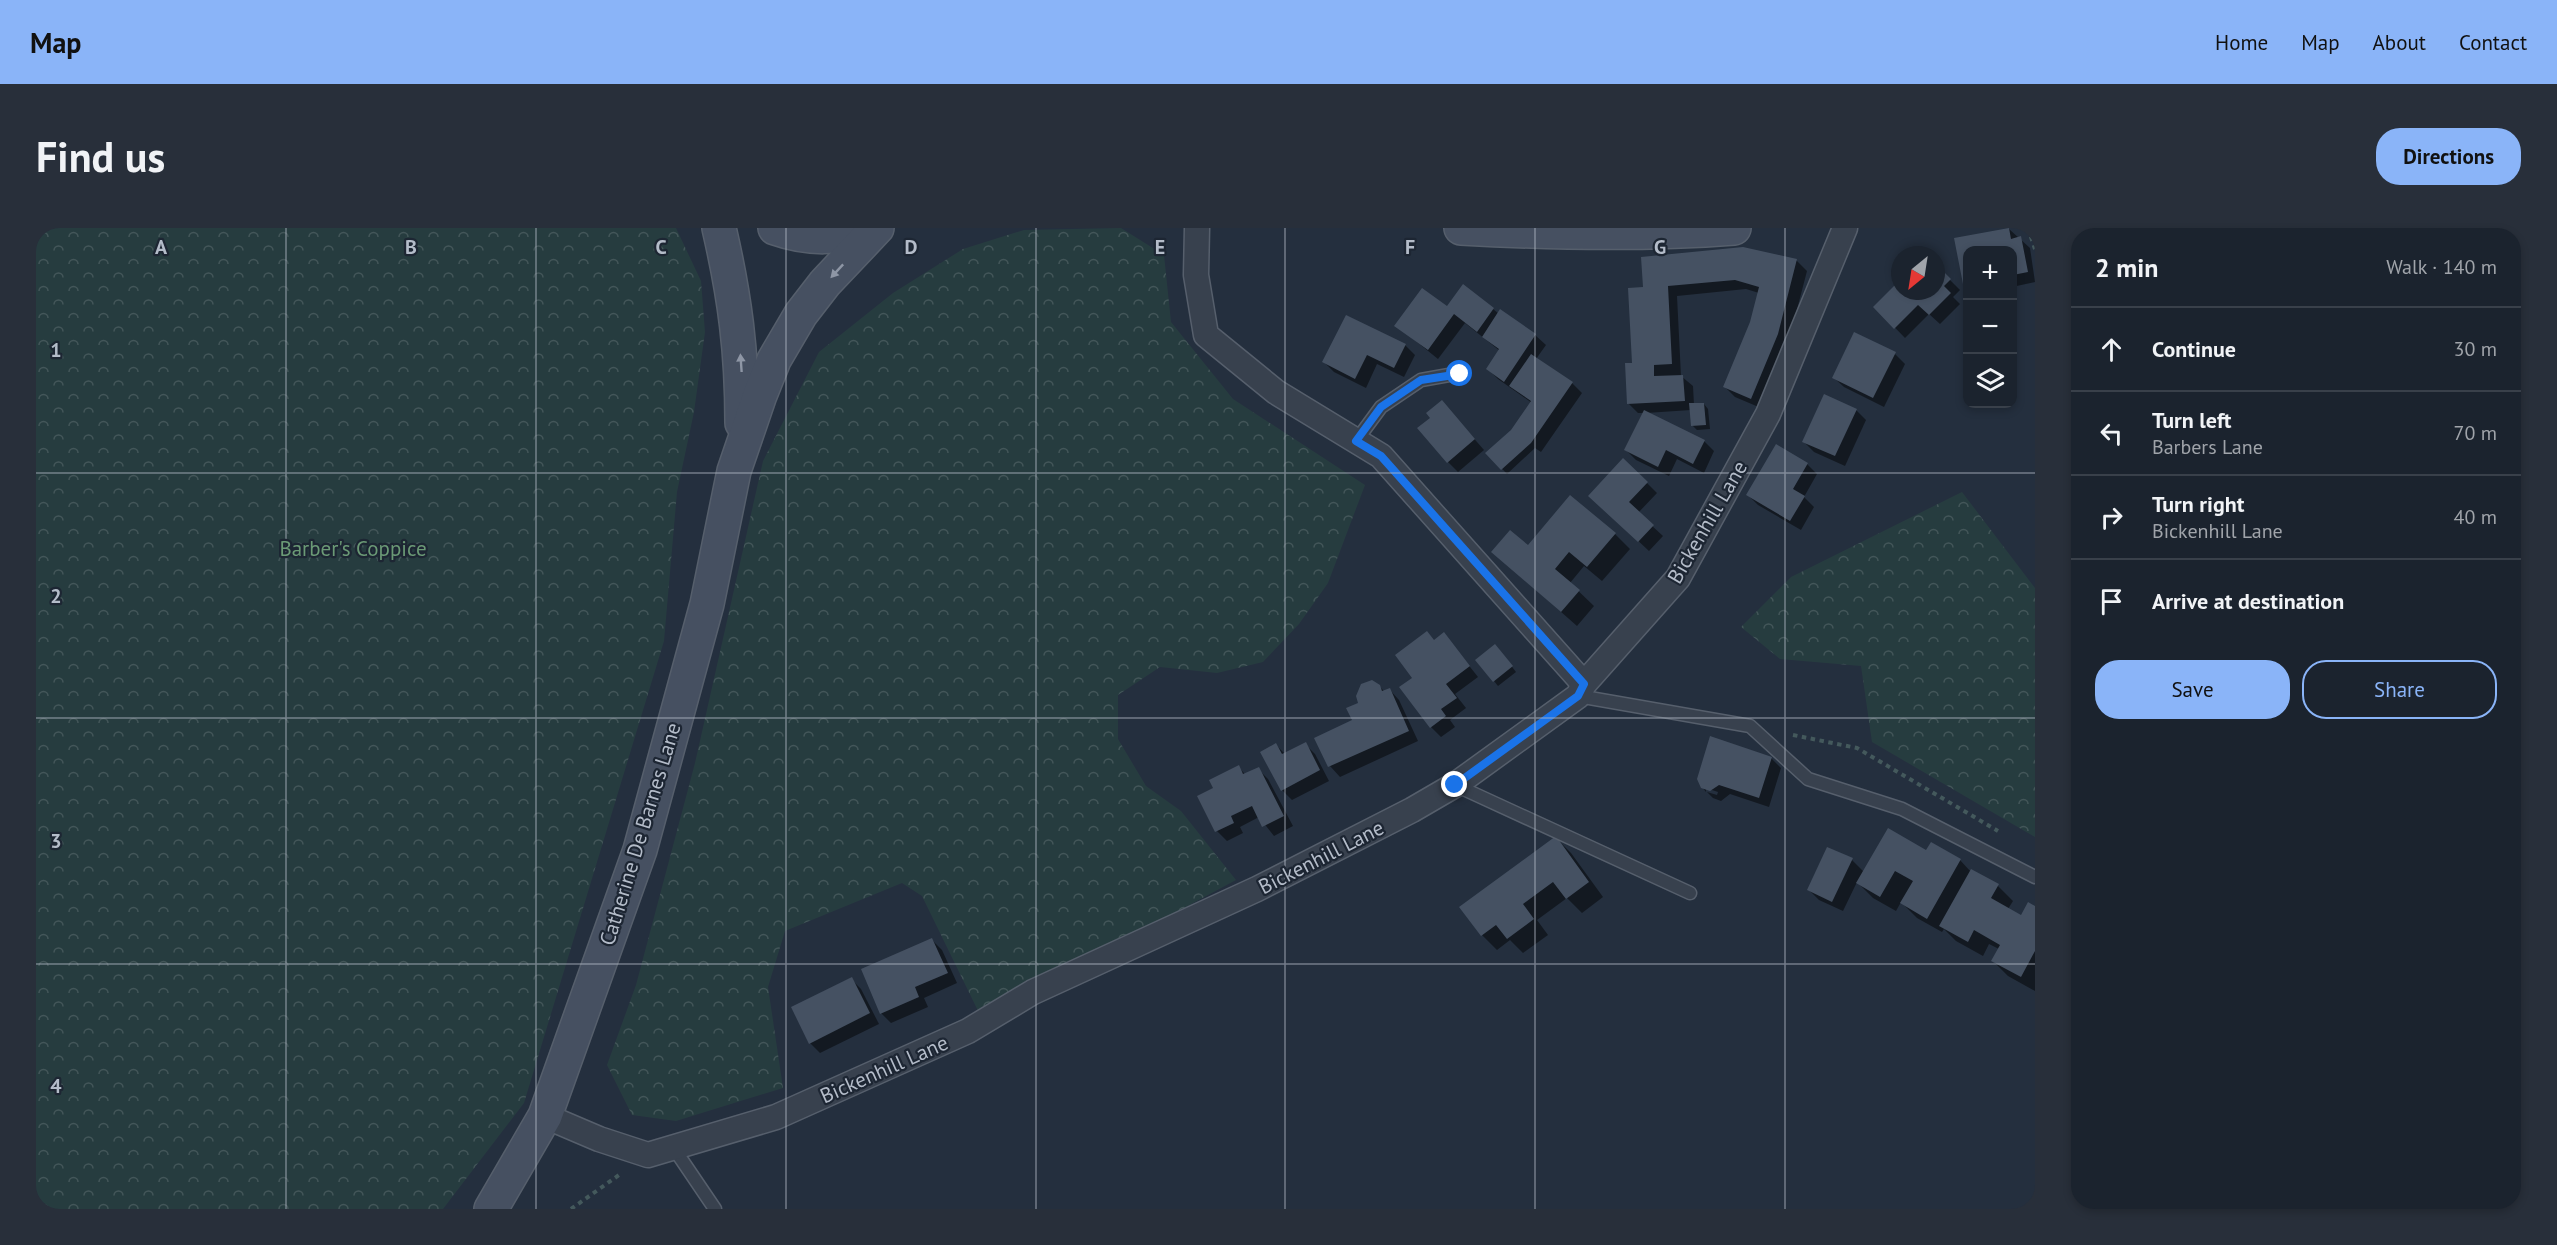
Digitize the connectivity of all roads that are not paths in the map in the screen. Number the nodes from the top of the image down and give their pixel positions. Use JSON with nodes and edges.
{"nodes":[{"id":1,"x":719,"y":228,"type":"edge"},
{"id":2,"x":775,"y":228,"type":"edge"},
{"id":3,"x":872,"y":228,"type":"edge"},
{"id":4,"x":877,"y":228,"type":"edge"},
{"id":5,"x":1197,"y":228,"type":"edge"},
{"id":6,"x":1461,"y":228,"type":"edge"},
{"id":7,"x":1734,"y":228,"type":"edge"},
{"id":8,"x":1845,"y":228,"type":"edge"},
{"id":9,"x":1604,"y":230,"type":"edge"},
{"id":10,"x":1460,"y":374,"type":"dead end"},
{"id":11,"x":1356,"y":441,"type":"junction"},
{"id":12,"x":742,"y":442,"type":"junction"},
{"id":13,"x":1581,"y":690,"type":"junction"},
{"id":14,"x":1455,"y":785,"type":"junction"},
{"id":15,"x":2035,"y":877,"type":"edge"},
{"id":16,"x":1690,"y":893,"type":"dead end"},
{"id":17,"x":545,"y":1116,"type":"junction"},
{"id":18,"x":673,"y":1147,"type":"junction"},
{"id":19,"x":491,"y":1209,"type":"edge"},
{"id":20,"x":715,"y":1209,"type":"edge"}],
"edges":[{"from":12,"to":1,"type":"main road","name":"Catherine De Barnes Lane","one_way":true},
{"from":2,"to":3,"type":"main road"},
{"from":4,"to":12,"type":"main road","name":"Catherine De Barnes Lane","one_way":true},
{"from":5,"to":11,"type":"street"},
{"from":6,"to":9,"type":"main road"},
{"from":7,"to":9,"type":"main road"},
{"from":8,"to":13,"type":"street","name":"Bickenhill Lane"},
{"from":10,"to":11,"type":"lane"},
{"from":11,"to":13,"type":"street"},
{"from":12,"to":17,"type":"main road","name":"Catherine De Barnes Lane"},
{"from":13,"to":14,"type":"street","name":"Bickenhill Lane"},
{"from":13,"to":15,"type":"lane"},
{"from":14,"to":16,"type":"lane"},
{"from":14,"to":18,"type":"street","name":"Bickenhill Lane"},
{"from":17,"to":18,"type":"street","name":"Bickenhill Lane"},
{"from":17,"to":19,"type":"main road","name":"Catherine De Barnes Lane"},
{"from":18,"to":20,"type":"lane"}]}
